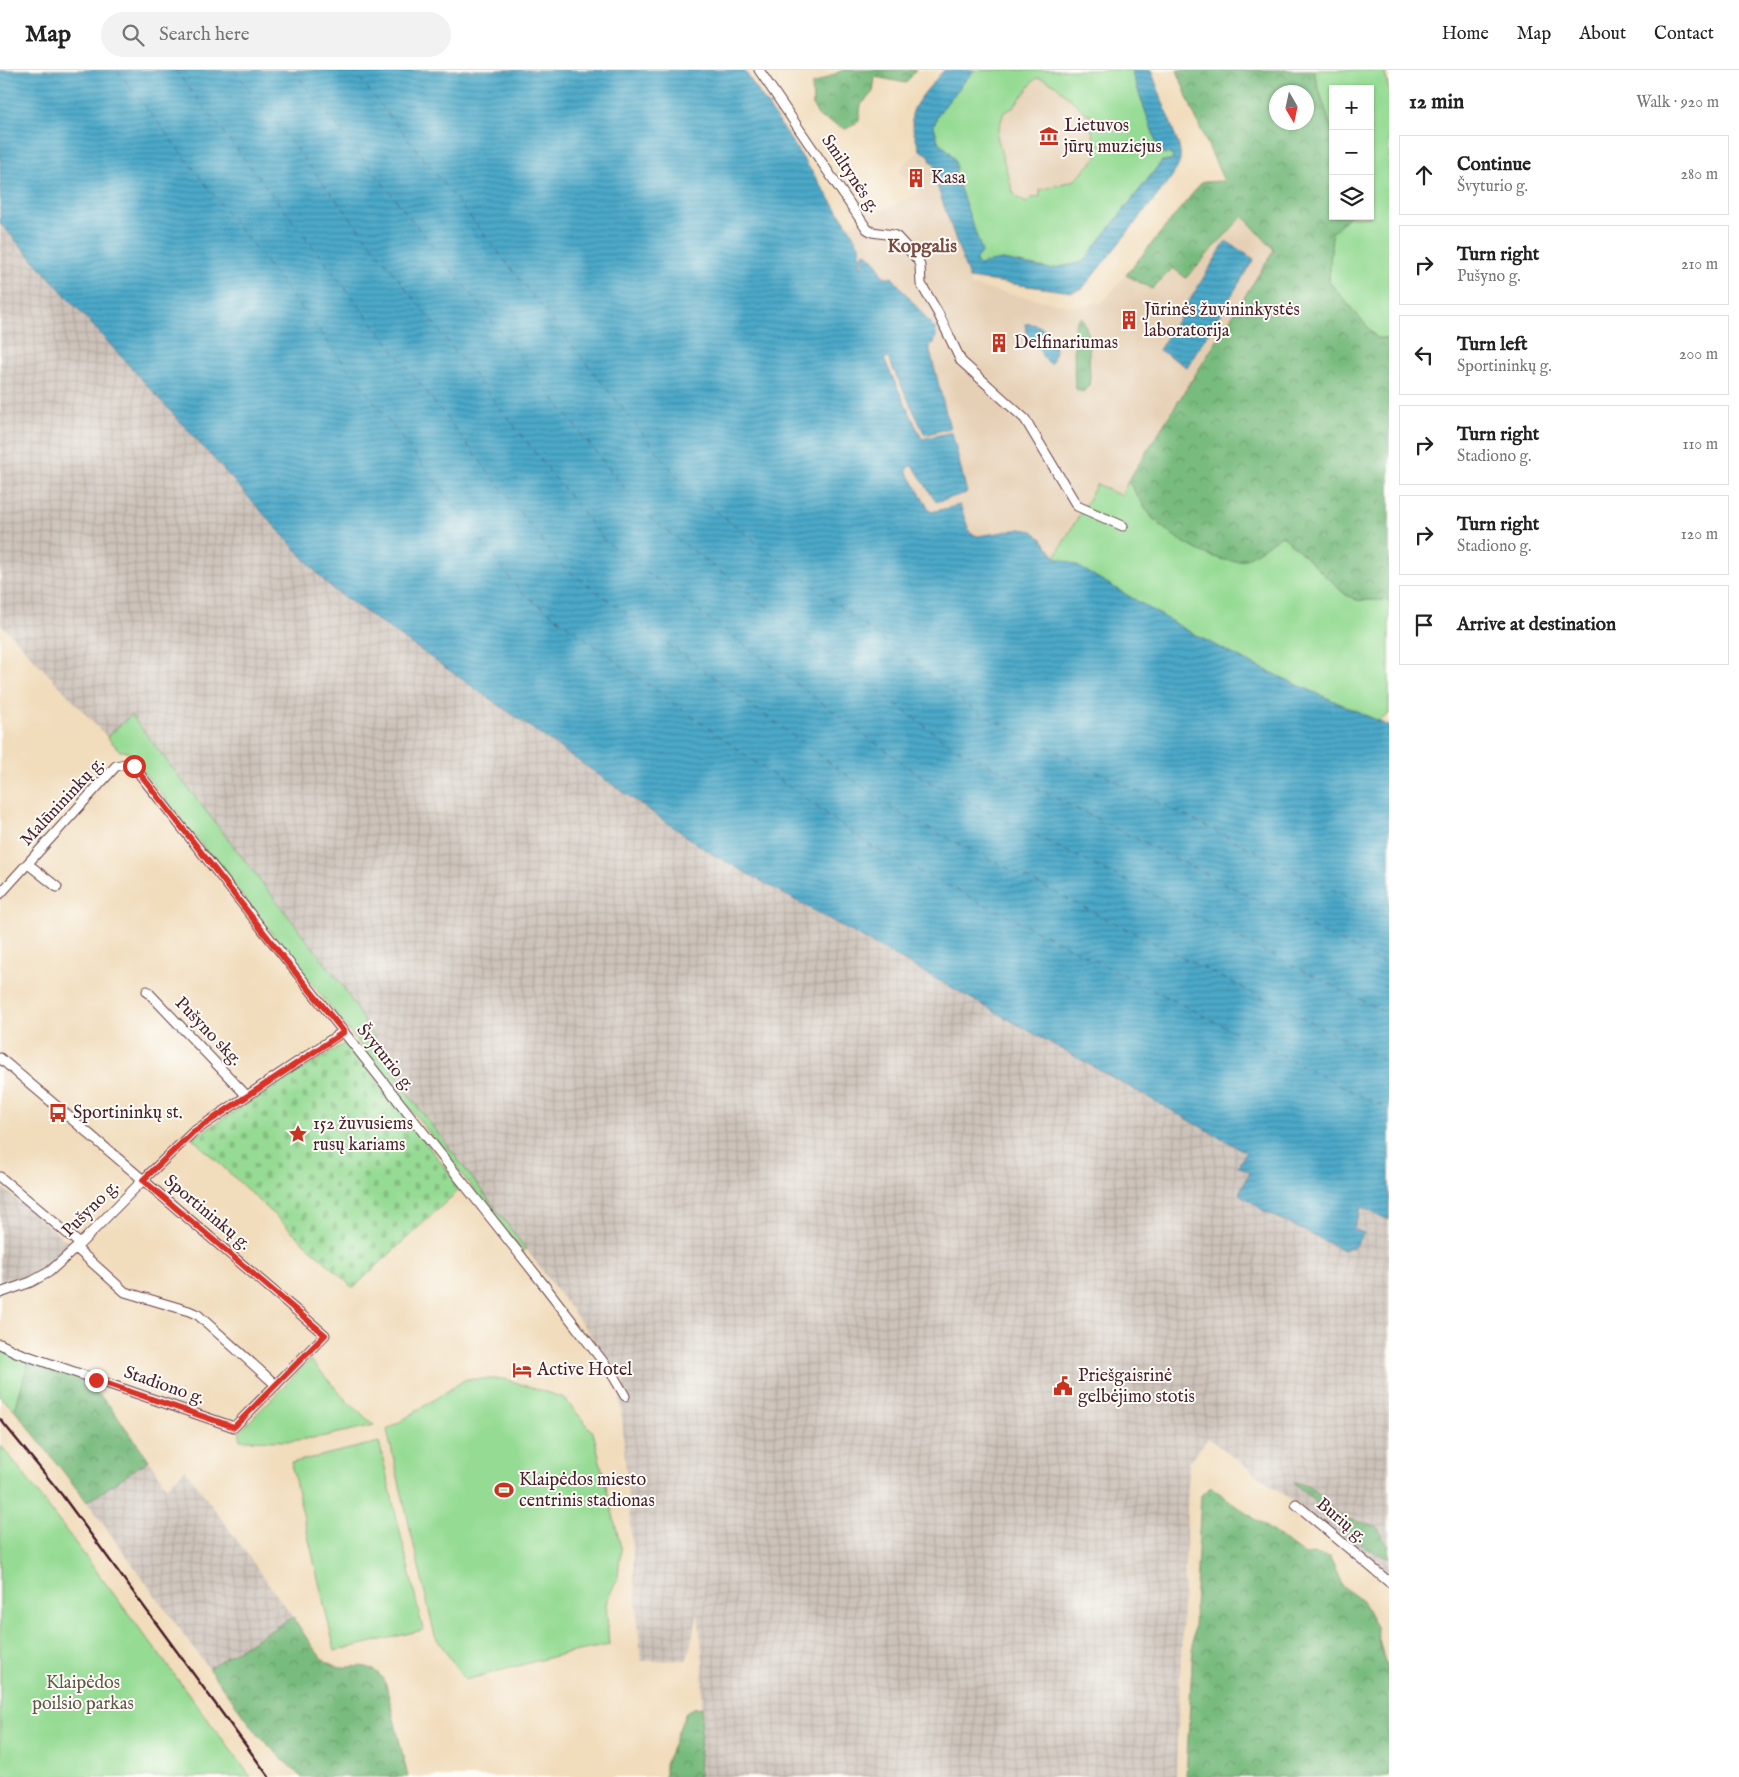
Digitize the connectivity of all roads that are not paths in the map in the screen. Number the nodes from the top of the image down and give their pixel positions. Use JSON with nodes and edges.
{"nodes":[{"id":1,"x":759,"y":70,"type":"edge"},
{"id":2,"x":1123,"y":526,"type":"dead end"},
{"id":3,"x":134,"y":766,"type":"joint"},
{"id":4,"x":28,"y":864,"type":"junction"},
{"id":5,"x":57,"y":888,"type":"dead end"},
{"id":6,"x":0,"y":894,"type":"edge"},
{"id":7,"x":147,"y":991,"type":"dead end"},
{"id":8,"x":344,"y":1032,"type":"junction"},
{"id":9,"x":0,"y":1058,"type":"edge"},
{"id":10,"x":247,"y":1096,"type":"junction"},
{"id":11,"x":0,"y":1177,"type":"edge"},
{"id":12,"x":143,"y":1180,"type":"junction"},
{"id":13,"x":78,"y":1246,"type":"junction"},
{"id":14,"x":0,"y":1292,"type":"edge"},
{"id":15,"x":325,"y":1335,"type":"joint"},
{"id":16,"x":0,"y":1344,"type":"edge"},
{"id":17,"x":276,"y":1385,"type":"junction"},
{"id":18,"x":625,"y":1396,"type":"dead end"},
{"id":19,"x":1296,"y":1504,"type":"dead end"},
{"id":20,"x":1389,"y":1582,"type":"edge"}],
"edges":[{"from":1,"to":2,"type":"street","name":"Smiltynės g."},
{"from":3,"to":4,"type":"street","name":"Malūnininkų g."},
{"from":3,"to":8,"type":"street","name":"Švyturio g."},
{"from":4,"to":5,"type":"street"},
{"from":4,"to":6,"type":"street","name":"Malūnininkų g."},
{"from":7,"to":10,"type":"street","name":"Pušyno skg."},
{"from":8,"to":10,"type":"street","name":"Pušyno g."},
{"from":8,"to":18,"type":"street","name":"Švyturio g."},
{"from":9,"to":12,"type":"street","name":"Sportininkų g."},
{"from":10,"to":12,"type":"street","name":"Pušyno g."},
{"from":11,"to":13,"type":"street"},
{"from":12,"to":13,"type":"street","name":"Pušyno g."},
{"from":12,"to":15,"type":"street","name":"Sportininkų g."},
{"from":13,"to":14,"type":"street","name":"Pušyno g."},
{"from":13,"to":17,"type":"street"},
{"from":15,"to":17,"type":"street","name":"Stadiono g."},
{"from":16,"to":17,"type":"street","name":"Stadiono g."},
{"from":19,"to":20,"type":"street","name":"Burių g."}]}
